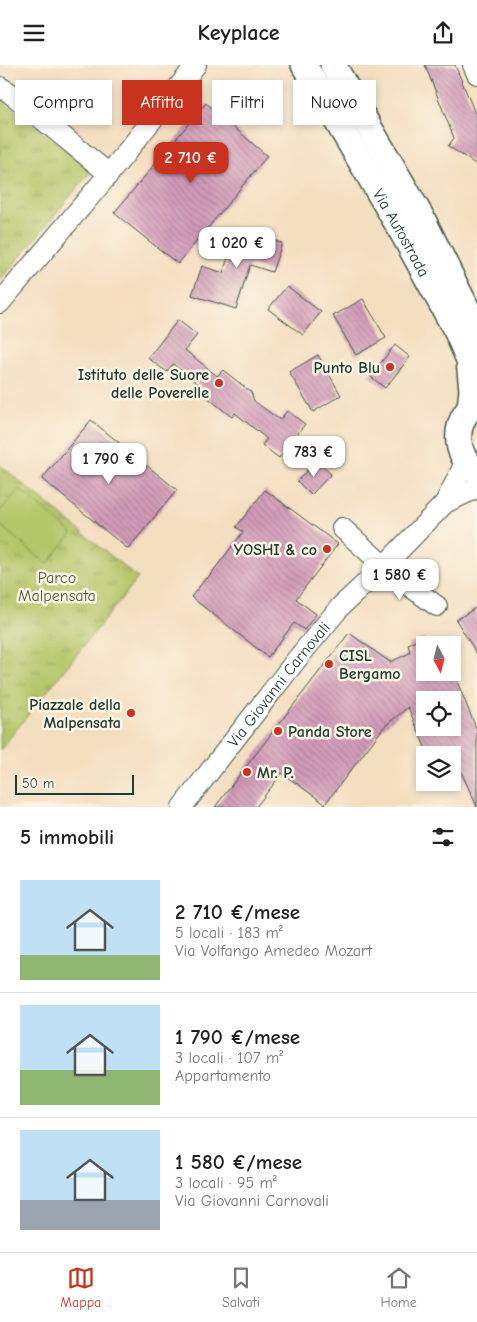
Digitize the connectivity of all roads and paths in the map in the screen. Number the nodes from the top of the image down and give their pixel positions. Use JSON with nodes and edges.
{"nodes":[{"id":1,"x":196,"y":65,"type":"edge"},
{"id":2,"x":304,"y":65,"type":"edge"},
{"id":3,"x":333,"y":65,"type":"edge"},
{"id":4,"x":472,"y":65,"type":"edge"},
{"id":5,"x":477,"y":74,"type":"edge"},
{"id":6,"x":0,"y":87,"type":"edge"},
{"id":7,"x":109,"y":174,"type":"junction"},
{"id":8,"x":0,"y":303,"type":"edge"},
{"id":9,"x":477,"y":329,"type":"edge"},
{"id":10,"x":473,"y":404,"type":"edge"},
{"id":11,"x":471,"y":466,"type":"edge"},
{"id":12,"x":477,"y":488,"type":"edge"},
{"id":13,"x":445,"y":503,"type":"junction"},
{"id":14,"x":342,"y":528,"type":"dead end"},
{"id":15,"x":384,"y":567,"type":"junction"},
{"id":16,"x":437,"y":606,"type":"dead end"},
{"id":17,"x":182,"y":807,"type":"edge"}],
"edges":[{"from":1,"to":7,"type":"street"},
{"from":2,"to":10,"type":"main road","name":"Via Autostrada"},
{"from":3,"to":9,"type":"main road","name":"Via Autostrada"},
{"from":4,"to":5,"type":"street"},
{"from":6,"to":7,"type":"street"},
{"from":7,"to":8,"type":"street"},
{"from":10,"to":11,"type":"main road","name":"Via Autostrada"},
{"from":11,"to":13,"type":"street","name":"Via Giovanni Carnovali"},
{"from":12,"to":13,"type":"street","name":"Via Giovanni Carnovali"},
{"from":13,"to":15,"type":"street","name":"Via Giovanni Carnovali"},
{"from":14,"to":15,"type":"street"},
{"from":15,"to":16,"type":"street"},
{"from":15,"to":17,"type":"street","name":"Via Giovanni Carnovali"}]}
